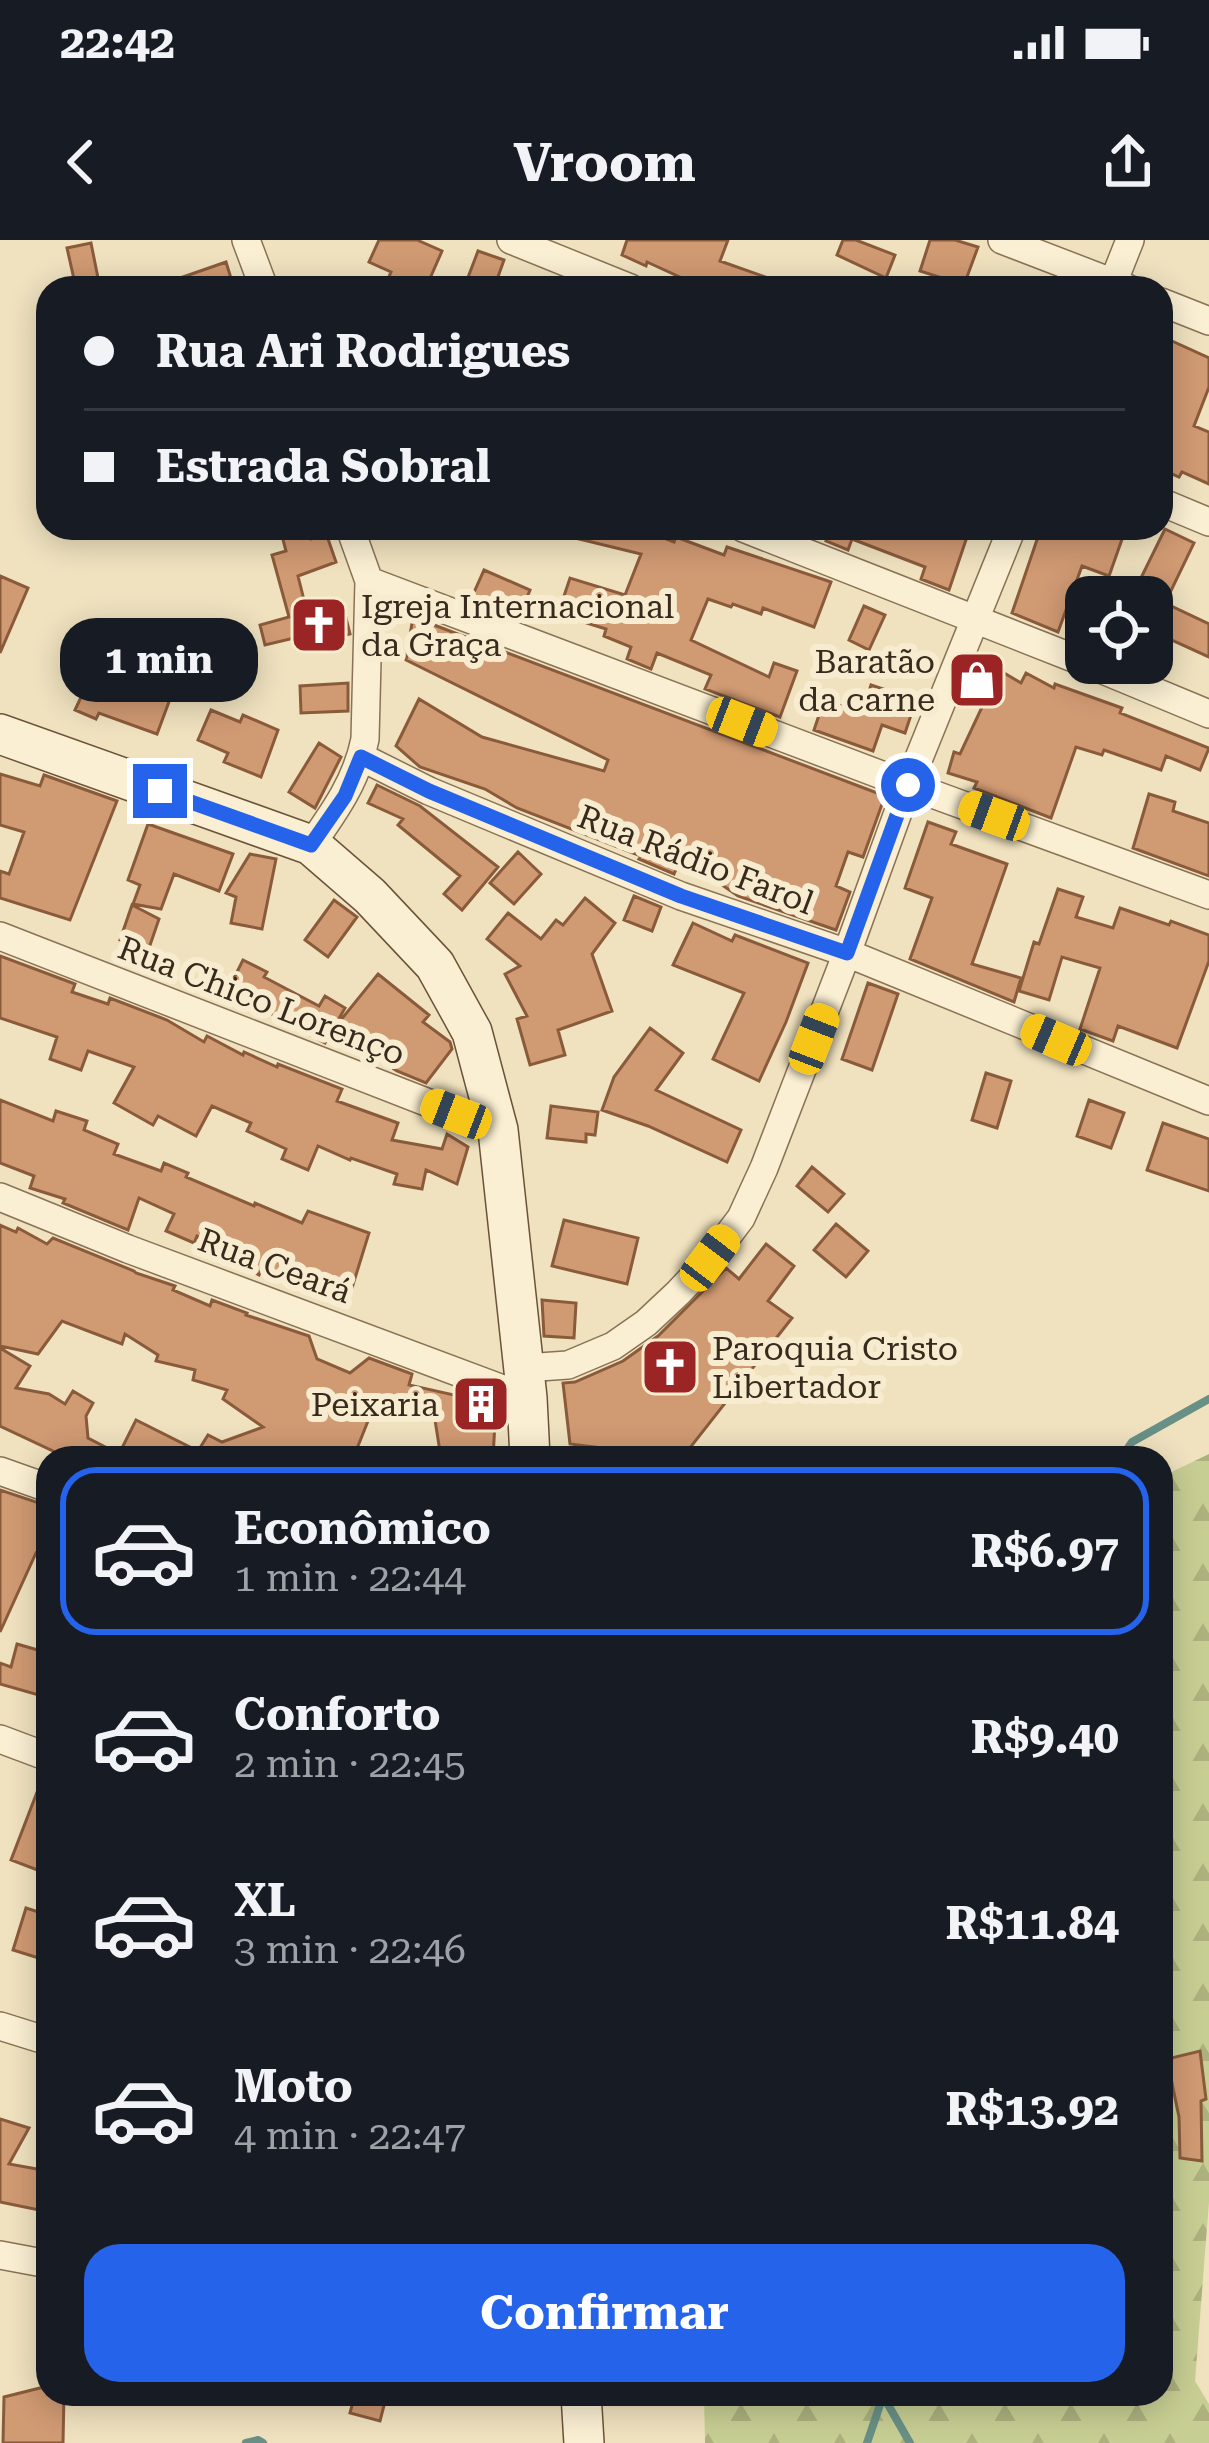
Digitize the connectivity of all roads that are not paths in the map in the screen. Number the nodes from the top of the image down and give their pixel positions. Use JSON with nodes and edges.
{"nodes":[{"id":1,"x":246,"y":240,"type":"edge"},
{"id":2,"x":511,"y":240,"type":"edge"},
{"id":3,"x":1002,"y":240,"type":"edge"},
{"id":4,"x":1130,"y":240,"type":"edge"},
{"id":5,"x":260,"y":276,"type":"edge"},
{"id":6,"x":600,"y":276,"type":"edge"},
{"id":7,"x":1092,"y":276,"type":"edge"},
{"id":8,"x":1120,"y":276,"type":"edge"},
{"id":9,"x":1173,"y":307,"type":"edge"},
{"id":10,"x":1209,"y":321,"type":"edge"},
{"id":11,"x":1173,"y":507,"type":"edge"},
{"id":12,"x":1209,"y":522,"type":"edge"},
{"id":13,"x":354,"y":540,"type":"edge"},
{"id":14,"x":774,"y":540,"type":"edge"},
{"id":15,"x":1007,"y":540,"type":"edge"},
{"id":16,"x":369,"y":580,"type":"junction"},
{"id":17,"x":977,"y":618,"type":"junction"},
{"id":18,"x":1065,"y":654,"type":"edge"},
{"id":19,"x":1137,"y":684,"type":"edge"},
{"id":20,"x":1209,"y":714,"type":"edge"},
{"id":21,"x":0,"y":734,"type":"edge"},
{"id":22,"x":361,"y":757,"type":"junction"},
{"id":23,"x":908,"y":785,"type":"junction"},
{"id":24,"x":311,"y":845,"type":"junction"},
{"id":25,"x":1209,"y":895,"type":"edge"},
{"id":26,"x":0,"y":936,"type":"edge"},
{"id":27,"x":847,"y":953,"type":"junction"},
{"id":28,"x":1209,"y":1101,"type":"edge"},
{"id":29,"x":498,"y":1130,"type":"junction"},
{"id":30,"x":0,"y":1197,"type":"edge"},
{"id":31,"x":526,"y":1383,"type":"junction"},
{"id":32,"x":529,"y":1446,"type":"edge"},
{"id":33,"x":0,"y":1471,"type":"edge"},
{"id":34,"x":36,"y":1484,"type":"edge"},
{"id":35,"x":0,"y":1739,"type":"edge"},
{"id":36,"x":36,"y":1752,"type":"edge"},
{"id":37,"x":0,"y":2026,"type":"edge"},
{"id":38,"x":36,"y":2037,"type":"edge"},
{"id":39,"x":0,"y":2255,"type":"edge"},
{"id":40,"x":36,"y":2262,"type":"edge"},
{"id":41,"x":582,"y":2406,"type":"edge"},
{"id":42,"x":584,"y":2443,"type":"edge"}],
"edges":[{"from":1,"to":5,"type":"street"},
{"from":2,"to":6,"type":"street"},
{"from":3,"to":7,"type":"street"},
{"from":4,"to":8,"type":"street"},
{"from":9,"to":10,"type":"street"},
{"from":11,"to":12,"type":"street"},
{"from":13,"to":16,"type":"street"},
{"from":14,"to":17,"type":"street"},
{"from":15,"to":17,"type":"street"},
{"from":16,"to":22,"type":"street"},
{"from":16,"to":23,"type":"street"},
{"from":17,"to":18,"type":"street"},
{"from":17,"to":23,"type":"street"},
{"from":19,"to":20,"type":"street"},
{"from":21,"to":24,"type":"street"},
{"from":22,"to":24,"type":"street"},
{"from":22,"to":27,"type":"street","name":"Rua Rádio Farol"},
{"from":23,"to":25,"type":"street"},
{"from":23,"to":27,"type":"street"},
{"from":24,"to":29,"type":"street"},
{"from":26,"to":29,"type":"street","name":"Rua Chico Lorenço"},
{"from":27,"to":28,"type":"street","name":"Rua Rádio Farol"},
{"from":27,"to":31,"type":"street"},
{"from":29,"to":31,"type":"street"},
{"from":30,"to":31,"type":"street","name":"Rua Ceará"},
{"from":31,"to":32,"type":"street"},
{"from":33,"to":34,"type":"street"},
{"from":35,"to":36,"type":"street"},
{"from":37,"to":38,"type":"street"},
{"from":39,"to":40,"type":"street"},
{"from":41,"to":42,"type":"street"}]}
